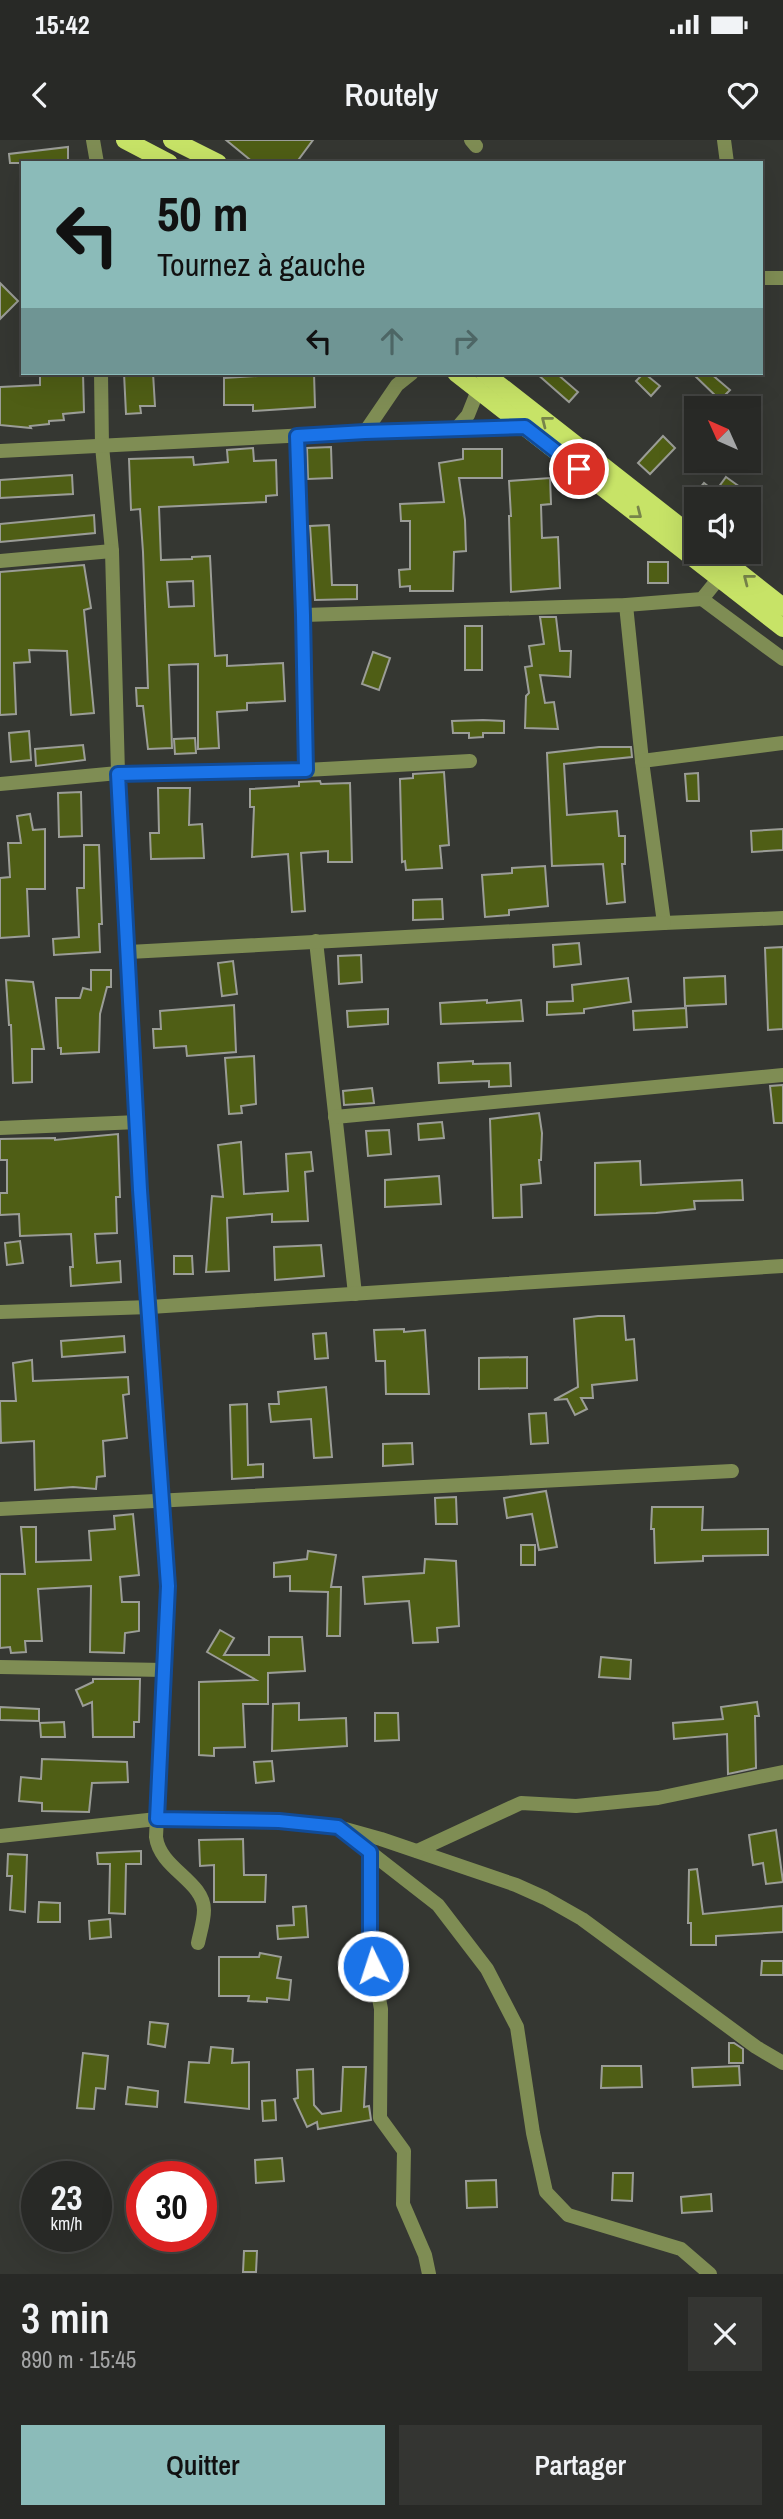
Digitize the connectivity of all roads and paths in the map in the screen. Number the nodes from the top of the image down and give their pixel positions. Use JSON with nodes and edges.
{"nodes":[{"id":1,"x":93,"y":140,"type":"edge"},
{"id":2,"x":125,"y":140,"type":"edge"},
{"id":3,"x":172,"y":140,"type":"edge"},
{"id":4,"x":724,"y":140,"type":"edge"},
{"id":5,"x":97,"y":161,"type":"edge"},
{"id":6,"x":165,"y":161,"type":"edge"},
{"id":7,"x":214,"y":161,"type":"edge"},
{"id":8,"x":727,"y":161,"type":"edge"},
{"id":9,"x":763,"y":278,"type":"edge"},
{"id":10,"x":783,"y":278,"type":"edge"},
{"id":11,"x":101,"y":375,"type":"edge"},
{"id":12,"x":478,"y":378,"type":"edge"},
{"id":13,"x":397,"y":379,"type":"edge"},
{"id":14,"x":525,"y":427,"type":"junction"},
{"id":15,"x":456,"y":429,"type":"junction"},
{"id":16,"x":365,"y":432,"type":"junction"},
{"id":17,"x":297,"y":436,"type":"junction"},
{"id":18,"x":102,"y":446,"type":"junction"},
{"id":19,"x":0,"y":451,"type":"edge"},
{"id":20,"x":684,"y":530,"type":"edge"},
{"id":21,"x":112,"y":551,"type":"junction"},
{"id":22,"x":0,"y":561,"type":"edge"},
{"id":23,"x":728,"y":564,"type":"edge"},
{"id":24,"x":719,"y":578,"type":"junction"},
{"id":25,"x":702,"y":599,"type":"junction"},
{"id":26,"x":626,"y":606,"type":"junction"},
{"id":27,"x":783,"y":607,"type":"edge"},
{"id":28,"x":303,"y":615,"type":"junction"},
{"id":29,"x":783,"y":628,"type":"edge"},
{"id":30,"x":783,"y":659,"type":"edge"},
{"id":31,"x":783,"y":743,"type":"edge"},
{"id":32,"x":470,"y":761,"type":"dead end"},
{"id":33,"x":642,"y":761,"type":"junction"},
{"id":34,"x":306,"y":770,"type":"junction"},
{"id":35,"x":118,"y":774,"type":"junction"},
{"id":36,"x":0,"y":784,"type":"edge"},
{"id":37,"x":783,"y":918,"type":"edge"},
{"id":38,"x":664,"y":923,"type":"junction"},
{"id":39,"x":316,"y":942,"type":"junction"},
{"id":40,"x":129,"y":951,"type":"junction"},
{"id":41,"x":783,"y":1075,"type":"edge"},
{"id":42,"x":335,"y":1117,"type":"junction"},
{"id":43,"x":138,"y":1122,"type":"junction"},
{"id":44,"x":0,"y":1128,"type":"edge"},
{"id":45,"x":783,"y":1266,"type":"edge"},
{"id":46,"x":355,"y":1294,"type":"junction"},
{"id":47,"x":150,"y":1307,"type":"junction"},
{"id":48,"x":0,"y":1312,"type":"edge"},
{"id":49,"x":732,"y":1471,"type":"dead end"},
{"id":50,"x":162,"y":1502,"type":"junction"},
{"id":51,"x":0,"y":1509,"type":"edge"},
{"id":52,"x":0,"y":1667,"type":"edge"},
{"id":53,"x":164,"y":1670,"type":"junction"},
{"id":54,"x":783,"y":1772,"type":"edge"},
{"id":55,"x":157,"y":1819,"type":"junction"},
{"id":56,"x":338,"y":1827,"type":"junction"},
{"id":57,"x":0,"y":1836,"type":"edge"},
{"id":58,"x":416,"y":1851,"type":"junction"},
{"id":59,"x":370,"y":1852,"type":"junction"},
{"id":60,"x":198,"y":1943,"type":"dead end"},
{"id":61,"x":783,"y":2063,"type":"edge"},
{"id":62,"x":429,"y":2274,"type":"edge"},
{"id":63,"x":710,"y":2274,"type":"edge"}],
"edges":[{"from":1,"to":5,"type":"street"},
{"from":2,"to":6,"type":"main road"},
{"from":3,"to":7,"type":"main road"},
{"from":4,"to":8,"type":"street"},
{"from":9,"to":10,"type":"street"},
{"from":11,"to":18,"type":"street"},
{"from":12,"to":14,"type":"main road"},
{"from":12,"to":15,"type":"street"},
{"from":20,"to":12,"type":"main road","one_way":true},
{"from":13,"to":16,"type":"street"},
{"from":14,"to":15,"type":"street"},
{"from":14,"to":24,"type":"main road","one_way":true},
{"from":15,"to":16,"type":"street"},
{"from":16,"to":17,"type":"street"},
{"from":17,"to":18,"type":"street"},
{"from":17,"to":28,"type":"street"},
{"from":18,"to":19,"type":"street"},
{"from":18,"to":21,"type":"street"},
{"from":21,"to":22,"type":"street"},
{"from":21,"to":35,"type":"street"},
{"from":27,"to":23,"type":"main road","one_way":true},
{"from":24,"to":25,"type":"street"},
{"from":24,"to":29,"type":"main road"},
{"from":25,"to":26,"type":"street"},
{"from":25,"to":30,"type":"street"},
{"from":26,"to":28,"type":"street"},
{"from":26,"to":33,"type":"street"},
{"from":28,"to":34,"type":"street"},
{"from":31,"to":33,"type":"street"},
{"from":32,"to":34,"type":"street"},
{"from":33,"to":38,"type":"street"},
{"from":34,"to":35,"type":"street"},
{"from":35,"to":36,"type":"street"},
{"from":35,"to":40,"type":"street"},
{"from":37,"to":38,"type":"street"},
{"from":38,"to":39,"type":"street"},
{"from":39,"to":40,"type":"street"},
{"from":39,"to":42,"type":"street"},
{"from":40,"to":43,"type":"street"},
{"from":41,"to":42,"type":"street"},
{"from":42,"to":46,"type":"street"},
{"from":43,"to":44,"type":"street"},
{"from":43,"to":47,"type":"street"},
{"from":45,"to":46,"type":"street"},
{"from":46,"to":47,"type":"street"},
{"from":47,"to":48,"type":"street"},
{"from":47,"to":50,"type":"street"},
{"from":49,"to":50,"type":"street"},
{"from":50,"to":51,"type":"street"},
{"from":50,"to":53,"type":"street"},
{"from":52,"to":53,"type":"street"},
{"from":53,"to":55,"type":"street"},
{"from":54,"to":58,"type":"street"},
{"from":55,"to":56,"type":"street"},
{"from":55,"to":57,"type":"street"},
{"from":55,"to":60,"type":"street"},
{"from":56,"to":58,"type":"street"},
{"from":56,"to":59,"type":"street"},
{"from":58,"to":61,"type":"street"},
{"from":59,"to":62,"type":"street"},
{"from":59,"to":63,"type":"street"}]}
